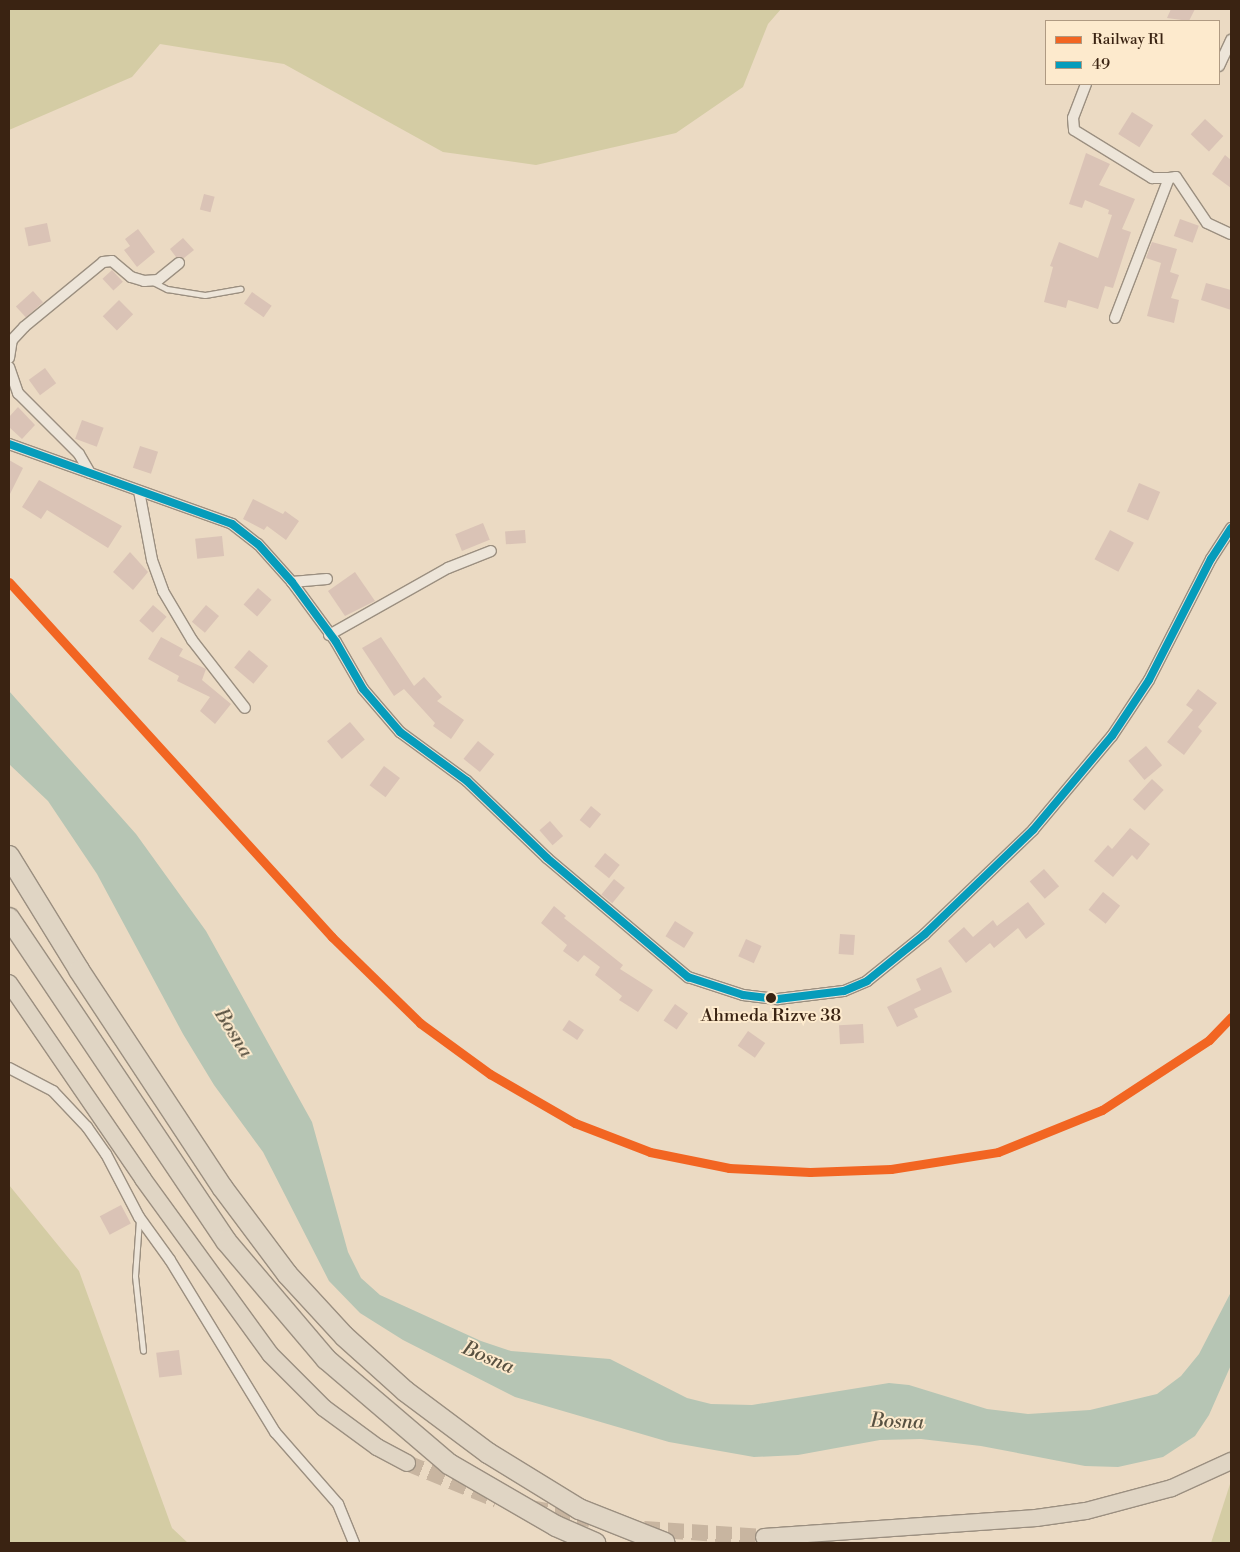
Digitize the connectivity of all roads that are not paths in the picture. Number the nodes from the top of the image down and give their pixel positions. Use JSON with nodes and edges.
{"nodes":[{"id":1,"x":1231,"y":40,"type":"edge"},
{"id":2,"x":1220,"y":64,"type":"edge"},
{"id":3,"x":1086,"y":85,"type":"edge"},
{"id":4,"x":1168,"y":178,"type":"junction"},
{"id":5,"x":1231,"y":234,"type":"edge"},
{"id":6,"x":179,"y":263,"type":"dead end"},
{"id":7,"x":151,"y":280,"type":"junction"},
{"id":8,"x":240,"y":289,"type":"dead end"},
{"id":9,"x":1115,"y":318,"type":"dead end"},
{"id":10,"x":9,"y":358,"type":"edge"},
{"id":11,"x":9,"y":367,"type":"edge"},
{"id":12,"x":9,"y":444,"type":"edge"},
{"id":13,"x":90,"y":474,"type":"junction"},
{"id":14,"x":139,"y":491,"type":"junction"},
{"id":15,"x":1231,"y":528,"type":"edge"},
{"id":16,"x":490,"y":551,"type":"dead end"},
{"id":17,"x":327,"y":579,"type":"dead end"},
{"id":18,"x":292,"y":582,"type":"junction"},
{"id":19,"x":329,"y":635,"type":"junction"},
{"id":20,"x":245,"y":708,"type":"dead end"},
{"id":21,"x":9,"y":856,"type":"edge"},
{"id":22,"x":9,"y":918,"type":"edge"},
{"id":23,"x":9,"y":983,"type":"edge"},
{"id":24,"x":9,"y":1068,"type":"edge"},
{"id":25,"x":143,"y":1179,"type":"junction"},
{"id":26,"x":127,"y":1193,"type":"junction"},
{"id":27,"x":139,"y":1217,"type":"junction"},
{"id":28,"x":142,"y":1351,"type":"dead end"},
{"id":29,"x":1231,"y":1461,"type":"edge"},
{"id":30,"x":407,"y":1463,"type":"tunnel mouth"},
{"id":31,"x":764,"y":1537,"type":"tunnel mouth"},
{"id":32,"x":354,"y":1543,"type":"edge"},
{"id":33,"x":595,"y":1543,"type":"edge"},
{"id":34,"x":665,"y":1543,"type":"edge"}],
"edges":[{"from":1,"to":2,"type":"street"},
{"from":3,"to":4,"type":"street"},
{"from":4,"to":5,"type":"street"},
{"from":4,"to":9,"type":"street"},
{"from":6,"to":7,"type":"street"},
{"from":7,"to":8,"type":"lane"},
{"from":7,"to":10,"type":"street"},
{"from":11,"to":13,"type":"street"},
{"from":12,"to":13,"type":"street"},
{"from":13,"to":14,"type":"street"},
{"from":14,"to":18,"type":"street"},
{"from":14,"to":20,"type":"street"},
{"from":15,"to":19,"type":"street"},
{"from":16,"to":19,"type":"street"},
{"from":17,"to":18,"type":"street"},
{"from":18,"to":19,"type":"street"},
{"from":21,"to":34,"type":"highway"},
{"from":22,"to":33,"type":"highway"},
{"from":23,"to":25,"type":"main road"},
{"from":24,"to":26,"type":"street"},
{"from":25,"to":26,"type":"street"},
{"from":25,"to":30,"type":"main road"},
{"from":26,"to":27,"type":"street"},
{"from":27,"to":28,"type":"lane"},
{"from":27,"to":32,"type":"street"},
{"from":29,"to":31,"type":"main road"}]}
